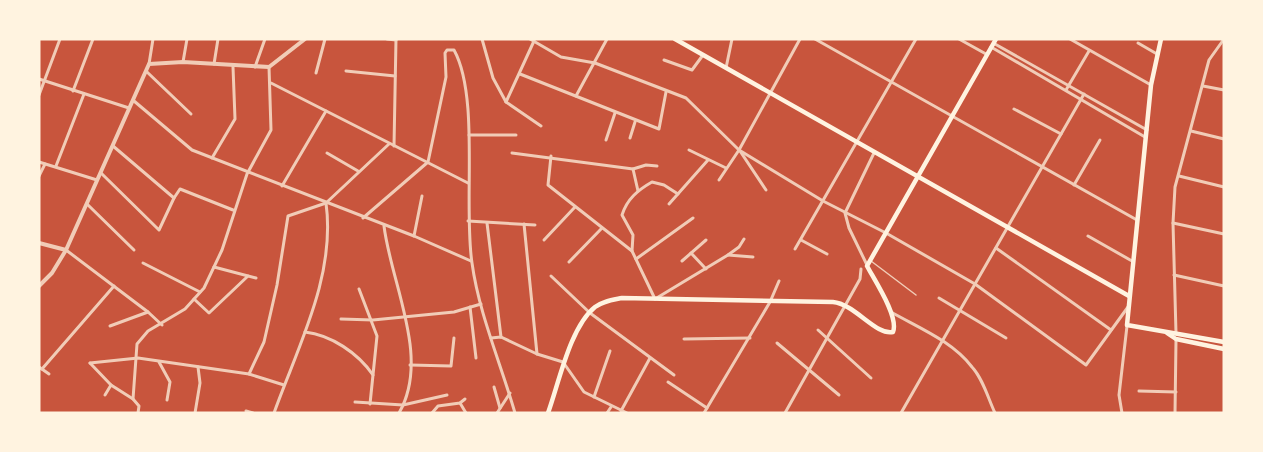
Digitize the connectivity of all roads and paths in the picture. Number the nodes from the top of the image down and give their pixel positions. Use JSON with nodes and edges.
{"nodes":[{"id":1,"x":60,"y":39,"type":"edge"},
{"id":2,"x":93,"y":39,"type":"edge"},
{"id":3,"x":153,"y":39,"type":"edge"},
{"id":4,"x":187,"y":39,"type":"edge"},
{"id":5,"x":218,"y":39,"type":"edge"},
{"id":6,"x":265,"y":39,"type":"edge"},
{"id":7,"x":305,"y":39,"type":"edge"},
{"id":8,"x":325,"y":39,"type":"edge"},
{"id":9,"x":387,"y":39,"type":"edge"},
{"id":10,"x":396,"y":39,"type":"edge"},
{"id":11,"x":482,"y":39,"type":"edge"},
{"id":12,"x":607,"y":39,"type":"edge"},
{"id":13,"x":675,"y":39,"type":"edge"},
{"id":14,"x":732,"y":39,"type":"edge"},
{"id":15,"x":800,"y":39,"type":"edge"},
{"id":16,"x":814,"y":39,"type":"edge"},
{"id":17,"x":916,"y":39,"type":"edge"},
{"id":18,"x":959,"y":39,"type":"edge"},
{"id":19,"x":1070,"y":39,"type":"edge"},
{"id":20,"x":1161,"y":39,"type":"edge"},
{"id":21,"x":1224,"y":39,"type":"edge"},
{"id":22,"x":532,"y":40,"type":"edge"},
{"id":23,"x":1078,"y":41,"type":"edge"},
{"id":24,"x":994,"y":43,"type":"edge"},
{"id":25,"x":1138,"y":43,"type":"dead end"},
{"id":26,"x":1089,"y":51,"type":"junction"},
{"id":27,"x":1157,"y":54,"type":"junction"},
{"id":28,"x":703,"y":55,"type":"junction"},
{"id":29,"x":987,"y":55,"type":"junction"},
{"id":30,"x":664,"y":60,"type":"dead end"},
{"id":31,"x":183,"y":62,"type":"junction"},
{"id":32,"x":595,"y":63,"type":"junction"},
{"id":33,"x":149,"y":64,"type":"junction"},
{"id":34,"x":214,"y":64,"type":"junction"},
{"id":35,"x":233,"y":67,"type":"junction"},
{"id":36,"x":255,"y":67,"type":"junction"},
{"id":37,"x":269,"y":67,"type":"junction"},
{"id":38,"x":726,"y":68,"type":"junction"},
{"id":39,"x":346,"y":71,"type":"dead end"},
{"id":40,"x":147,"y":72,"type":"junction"},
{"id":41,"x":316,"y":73,"type":"dead end"},
{"id":42,"x":520,"y":74,"type":"junction"},
{"id":43,"x":395,"y":76,"type":"junction"},
{"id":44,"x":39,"y":79,"type":"edge"},
{"id":45,"x":45,"y":80,"type":"junction"},
{"id":46,"x":893,"y":82,"type":"junction"},
{"id":47,"x":271,"y":83,"type":"junction"},
{"id":48,"x":1068,"y":85,"type":"junction"},
{"id":49,"x":1151,"y":85,"type":"junction"},
{"id":50,"x":1203,"y":86,"type":"junction"},
{"id":51,"x":1066,"y":90,"type":"junction"},
{"id":52,"x":1224,"y":90,"type":"edge"},
{"id":53,"x":74,"y":91,"type":"junction"},
{"id":54,"x":666,"y":91,"type":"junction"},
{"id":55,"x":769,"y":93,"type":"junction"},
{"id":56,"x":84,"y":94,"type":"junction"},
{"id":57,"x":1083,"y":94,"type":"junction"},
{"id":58,"x":39,"y":95,"type":"edge"},
{"id":59,"x":576,"y":96,"type":"junction"},
{"id":60,"x":1080,"y":99,"type":"junction"},
{"id":61,"x":134,"y":101,"type":"junction"},
{"id":62,"x":506,"y":102,"type":"junction"},
{"id":63,"x":130,"y":109,"type":"junction"},
{"id":64,"x":1014,"y":109,"type":"dead end"},
{"id":65,"x":326,"y":111,"type":"junction"},
{"id":66,"x":615,"y":113,"type":"junction"},
{"id":67,"x":191,"y":114,"type":"dead end"},
{"id":68,"x":954,"y":117,"type":"junction"},
{"id":69,"x":635,"y":122,"type":"junction"},
{"id":70,"x":541,"y":126,"type":"dead end"},
{"id":71,"x":1147,"y":130,"type":"junction"},
{"id":72,"x":1190,"y":131,"type":"junction"},
{"id":73,"x":469,"y":135,"type":"junction"},
{"id":74,"x":516,"y":135,"type":"dead end"},
{"id":75,"x":1061,"y":135,"type":"junction"},
{"id":76,"x":630,"y":138,"type":"dead end"},
{"id":77,"x":1146,"y":138,"type":"junction"},
{"id":78,"x":1224,"y":139,"type":"edge"},
{"id":79,"x":606,"y":140,"type":"dead end"},
{"id":80,"x":1100,"y":140,"type":"dead end"},
{"id":81,"x":389,"y":144,"type":"junction"},
{"id":82,"x":857,"y":144,"type":"junction"},
{"id":83,"x":113,"y":146,"type":"junction"},
{"id":84,"x":394,"y":146,"type":"junction"},
{"id":85,"x":689,"y":150,"type":"dead end"},
{"id":86,"x":740,"y":150,"type":"junction"},
{"id":87,"x":327,"y":153,"type":"dead end"},
{"id":88,"x":512,"y":153,"type":"dead end"},
{"id":89,"x":874,"y":153,"type":"junction"},
{"id":90,"x":551,"y":156,"type":"junction"},
{"id":91,"x":212,"y":158,"type":"junction"},
{"id":92,"x":708,"y":160,"type":"junction"},
{"id":93,"x":39,"y":162,"type":"edge"},
{"id":94,"x":428,"y":162,"type":"junction"},
{"id":95,"x":45,"y":164,"type":"junction"},
{"id":96,"x":56,"y":166,"type":"junction"},
{"id":97,"x":657,"y":166,"type":"dead end"},
{"id":98,"x":726,"y":168,"type":"junction"},
{"id":99,"x":1042,"y":168,"type":"junction"},
{"id":100,"x":633,"y":169,"type":"junction"},
{"id":101,"x":358,"y":171,"type":"junction"},
{"id":102,"x":101,"y":173,"type":"junction"},
{"id":103,"x":247,"y":174,"type":"junction"},
{"id":104,"x":39,"y":176,"type":"edge"},
{"id":105,"x":1179,"y":176,"type":"junction"},
{"id":106,"x":918,"y":177,"type":"junction"},
{"id":107,"x":97,"y":180,"type":"junction"},
{"id":108,"x":719,"y":180,"type":"dead end"},
{"id":109,"x":468,"y":183,"type":"junction"},
{"id":110,"x":1074,"y":185,"type":"junction"},
{"id":111,"x":282,"y":186,"type":"junction"},
{"id":112,"x":1224,"y":187,"type":"edge"},
{"id":113,"x":766,"y":189,"type":"dead end"},
{"id":114,"x":638,"y":190,"type":"junction"},
{"id":115,"x":678,"y":194,"type":"junction"},
{"id":116,"x":422,"y":196,"type":"dead end"},
{"id":117,"x":174,"y":198,"type":"junction"},
{"id":118,"x":823,"y":201,"type":"junction"},
{"id":119,"x":326,"y":203,"type":"junction"},
{"id":120,"x":87,"y":204,"type":"junction"},
{"id":121,"x":669,"y":204,"type":"dead end"},
{"id":122,"x":575,"y":207,"type":"junction"},
{"id":123,"x":233,"y":210,"type":"junction"},
{"id":124,"x":845,"y":213,"type":"junction"},
{"id":125,"x":363,"y":218,"type":"junction"},
{"id":126,"x":693,"y":218,"type":"dead end"},
{"id":127,"x":468,"y":221,"type":"junction"},
{"id":128,"x":1138,"y":221,"type":"junction"},
{"id":129,"x":488,"y":223,"type":"junction"},
{"id":130,"x":1173,"y":223,"type":"junction"},
{"id":131,"x":524,"y":224,"type":"junction"},
{"id":132,"x":535,"y":225,"type":"dead end"},
{"id":133,"x":384,"y":226,"type":"junction"},
{"id":134,"x":1006,"y":227,"type":"junction"},
{"id":135,"x":602,"y":228,"type":"junction"},
{"id":136,"x":886,"y":233,"type":"junction"},
{"id":137,"x":1224,"y":234,"type":"edge"},
{"id":138,"x":414,"y":236,"type":"junction"},
{"id":139,"x":1088,"y":236,"type":"dead end"},
{"id":140,"x":744,"y":239,"type":"dead end"},
{"id":141,"x":544,"y":240,"type":"dead end"},
{"id":142,"x":706,"y":240,"type":"dead end"},
{"id":143,"x":801,"y":240,"type":"junction"},
{"id":144,"x":39,"y":243,"type":"edge"},
{"id":145,"x":996,"y":248,"type":"junction"},
{"id":146,"x":795,"y":249,"type":"dead end"},
{"id":147,"x":66,"y":250,"type":"junction"},
{"id":148,"x":134,"y":250,"type":"dead end"},
{"id":149,"x":632,"y":251,"type":"junction"},
{"id":150,"x":691,"y":253,"type":"junction"},
{"id":151,"x":827,"y":254,"type":"dead end"},
{"id":152,"x":728,"y":255,"type":"junction"},
{"id":153,"x":753,"y":257,"type":"dead end"},
{"id":154,"x":636,"y":259,"type":"junction"},
{"id":155,"x":471,"y":261,"type":"junction"},
{"id":156,"x":682,"y":261,"type":"dead end"},
{"id":157,"x":569,"y":262,"type":"dead end"},
{"id":158,"x":1134,"y":262,"type":"junction"},
{"id":159,"x":142,"y":263,"type":"dead end"},
{"id":160,"x":869,"y":264,"type":"junction"},
{"id":161,"x":214,"y":267,"type":"junction"},
{"id":162,"x":706,"y":269,"type":"junction"},
{"id":163,"x":861,"y":269,"type":"dead end"},
{"id":164,"x":1174,"y":275,"type":"junction"},
{"id":165,"x":248,"y":276,"type":"junction"},
{"id":166,"x":551,"y":276,"type":"dead end"},
{"id":167,"x":256,"y":278,"type":"dead end"},
{"id":168,"x":779,"y":281,"type":"dead end"},
{"id":169,"x":975,"y":284,"type":"junction"},
{"id":170,"x":114,"y":285,"type":"junction"},
{"id":171,"x":39,"y":286,"type":"edge"},
{"id":172,"x":1224,"y":286,"type":"edge"},
{"id":173,"x":359,"y":289,"type":"dead end"},
{"id":174,"x":200,"y":292,"type":"junction"},
{"id":175,"x":916,"y":295,"type":"dead end"},
{"id":176,"x":1130,"y":296,"type":"junction"},
{"id":177,"x":939,"y":298,"type":"dead end"},
{"id":178,"x":194,"y":299,"type":"junction"},
{"id":179,"x":655,"y":299,"type":"junction"},
{"id":180,"x":770,"y":302,"type":"junction"},
{"id":181,"x":482,"y":304,"type":"junction"},
{"id":182,"x":846,"y":304,"type":"junction"},
{"id":183,"x":470,"y":307,"type":"junction"},
{"id":184,"x":1128,"y":307,"type":"junction"},
{"id":185,"x":961,"y":310,"type":"junction"},
{"id":186,"x":148,"y":312,"type":"junction"},
{"id":187,"x":891,"y":312,"type":"junction"},
{"id":188,"x":590,"y":313,"type":"junction"},
{"id":189,"x":406,"y":315,"type":"junction"},
{"id":190,"x":341,"y":319,"type":"dead end"},
{"id":191,"x":372,"y":320,"type":"junction"},
{"id":192,"x":162,"y":325,"type":"junction"},
{"id":193,"x":1127,"y":325,"type":"junction"},
{"id":194,"x":110,"y":326,"type":"dead end"},
{"id":195,"x":818,"y":330,"type":"dead end"},
{"id":196,"x":1111,"y":330,"type":"junction"},
{"id":197,"x":304,"y":332,"type":"junction"},
{"id":198,"x":1176,"y":336,"type":"junction"},
{"id":199,"x":501,"y":337,"type":"junction"},
{"id":200,"x":828,"y":337,"type":"junction"},
{"id":201,"x":491,"y":338,"type":"junction"},
{"id":202,"x":750,"y":338,"type":"junction"},
{"id":203,"x":1006,"y":338,"type":"dead end"},
{"id":204,"x":684,"y":339,"type":"dead end"},
{"id":205,"x":454,"y":340,"type":"dead end"},
{"id":206,"x":942,"y":340,"type":"junction"},
{"id":207,"x":1224,"y":342,"type":"edge"},
{"id":208,"x":777,"y":343,"type":"dead end"},
{"id":209,"x":1224,"y":349,"type":"edge"},
{"id":210,"x":610,"y":351,"type":"dead end"},
{"id":211,"x":537,"y":354,"type":"junction"},
{"id":212,"x":138,"y":358,"type":"junction"},
{"id":213,"x":476,"y":358,"type":"dead end"},
{"id":214,"x":650,"y":358,"type":"junction"},
{"id":215,"x":159,"y":362,"type":"junction"},
{"id":216,"x":563,"y":362,"type":"junction"},
{"id":217,"x":410,"y":365,"type":"junction"},
{"id":218,"x":41,"y":368,"type":"edge"},
{"id":219,"x":198,"y":368,"type":"junction"},
{"id":220,"x":809,"y":369,"type":"junction"},
{"id":221,"x":49,"y":374,"type":"dead end"},
{"id":222,"x":249,"y":374,"type":"junction"},
{"id":223,"x":674,"y":375,"type":"dead end"},
{"id":224,"x":374,"y":377,"type":"junction"},
{"id":225,"x":871,"y":378,"type":"dead end"},
{"id":226,"x":669,"y":382,"type":"dead end"},
{"id":227,"x":111,"y":385,"type":"junction"},
{"id":228,"x":284,"y":385,"type":"junction"},
{"id":229,"x":494,"y":387,"type":"dead end"},
{"id":230,"x":1139,"y":391,"type":"dead end"},
{"id":231,"x":1176,"y":392,"type":"junction"},
{"id":232,"x":510,"y":393,"type":"junction"},
{"id":233,"x":105,"y":395,"type":"dead end"},
{"id":234,"x":447,"y":395,"type":"dead end"},
{"id":235,"x":839,"y":395,"type":"dead end"},
{"id":236,"x":594,"y":397,"type":"junction"},
{"id":237,"x":133,"y":399,"type":"junction"},
{"id":238,"x":465,"y":399,"type":"dead end"},
{"id":239,"x":167,"y":400,"type":"dead end"},
{"id":240,"x":355,"y":402,"type":"dead end"},
{"id":241,"x":460,"y":403,"type":"junction"},
{"id":242,"x":370,"y":404,"type":"junction"},
{"id":243,"x":403,"y":405,"type":"junction"},
{"id":244,"x":611,"y":407,"type":"junction"},
{"id":245,"x":500,"y":408,"type":"junction"},
{"id":246,"x":707,"y":408,"type":"junction"},
{"id":247,"x":246,"y":411,"type":"dead end"},
{"id":248,"x":550,"y":411,"type":"edge"},
{"id":249,"x":621,"y":411,"type":"junction"},
{"id":250,"x":138,"y":413,"type":"edge"},
{"id":251,"x":195,"y":413,"type":"edge"},
{"id":252,"x":253,"y":413,"type":"edge"},
{"id":253,"x":274,"y":413,"type":"edge"},
{"id":254,"x":399,"y":413,"type":"edge"},
{"id":255,"x":432,"y":413,"type":"edge"},
{"id":256,"x":466,"y":413,"type":"edge"},
{"id":257,"x":497,"y":413,"type":"edge"},
{"id":258,"x":515,"y":413,"type":"edge"},
{"id":259,"x":607,"y":413,"type":"edge"},
{"id":260,"x":627,"y":413,"type":"edge"},
{"id":261,"x":704,"y":413,"type":"edge"},
{"id":262,"x":785,"y":413,"type":"edge"},
{"id":263,"x":901,"y":413,"type":"edge"},
{"id":264,"x":995,"y":413,"type":"edge"},
{"id":265,"x":1122,"y":413,"type":"edge"},
{"id":266,"x":1175,"y":413,"type":"edge"}],
"edges":[{"from":1,"to":45,"type":"street"},
{"from":2,"to":53,"type":"street"},
{"from":3,"to":33,"type":"street"},
{"from":4,"to":31,"type":"street"},
{"from":5,"to":34,"type":"street"},
{"from":6,"to":36,"type":"street"},
{"from":7,"to":37,"type":"street"},
{"from":8,"to":41,"type":"street"},
{"from":9,"to":10,"type":"street"},
{"from":10,"to":43,"type":"street"},
{"from":11,"to":62,"type":"street"},
{"from":12,"to":32,"type":"street"},
{"from":13,"to":28,"type":"main road"},
{"from":14,"to":38,"type":"street"},
{"from":15,"to":55,"type":"street"},
{"from":16,"to":46,"type":"street"},
{"from":17,"to":46,"type":"street"},
{"from":18,"to":29,"type":"street"},
{"from":19,"to":23,"type":"street"},
{"from":20,"to":27,"type":"main road"},
{"from":21,"to":50,"type":"street"},
{"from":22,"to":32,"type":"street"},
{"from":22,"to":42,"type":"street"},
{"from":23,"to":26,"type":"street"},
{"from":24,"to":29,"type":"main road"},
{"from":24,"to":48,"type":"street"},
{"from":24,"to":51,"type":"street"},
{"from":25,"to":27,"type":"street"},
{"from":26,"to":48,"type":"street"},
{"from":26,"to":49,"type":"street"},
{"from":27,"to":49,"type":"main road"},
{"from":28,"to":30,"type":"street"},
{"from":28,"to":38,"type":"main road"},
{"from":29,"to":68,"type":"main road"},
{"from":31,"to":33,"type":"street"},
{"from":31,"to":34,"type":"street"},
{"from":32,"to":54,"type":"street"},
{"from":32,"to":59,"type":"street"},
{"from":33,"to":40,"type":"street"},
{"from":34,"to":35,"type":"street"},
{"from":35,"to":36,"type":"street"},
{"from":35,"to":91,"type":"street"},
{"from":36,"to":37,"type":"street"},
{"from":37,"to":47,"type":"street"},
{"from":38,"to":55,"type":"main road"},
{"from":39,"to":43,"type":"street"},
{"from":40,"to":61,"type":"street"},
{"from":40,"to":67,"type":"street"},
{"from":42,"to":59,"type":"street"},
{"from":42,"to":62,"type":"street"},
{"from":43,"to":84,"type":"street"},
{"from":44,"to":45,"type":"street"},
{"from":45,"to":53,"type":"street"},
{"from":45,"to":58,"type":"street"},
{"from":46,"to":68,"type":"street"},
{"from":46,"to":82,"type":"street"},
{"from":47,"to":65,"type":"street"},
{"from":47,"to":103,"type":"street"},
{"from":48,"to":51,"type":"street"},
{"from":48,"to":57,"type":"street"},
{"from":49,"to":71,"type":"main road"},
{"from":50,"to":52,"type":"street"},
{"from":50,"to":72,"type":"street"},
{"from":51,"to":60,"type":"street"},
{"from":53,"to":56,"type":"street"},
{"from":54,"to":69,"type":"street"},
{"from":54,"to":86,"type":"street"},
{"from":55,"to":82,"type":"main road"},
{"from":55,"to":86,"type":"street"},
{"from":56,"to":63,"type":"street"},
{"from":56,"to":96,"type":"street"},
{"from":57,"to":60,"type":"street"},
{"from":57,"to":71,"type":"street"},
{"from":59,"to":66,"type":"street"},
{"from":60,"to":75,"type":"street"},
{"from":60,"to":77,"type":"street"},
{"from":61,"to":63,"type":"street"},
{"from":61,"to":91,"type":"street"},
{"from":62,"to":70,"type":"street"},
{"from":63,"to":83,"type":"street"},
{"from":64,"to":75,"type":"street"},
{"from":65,"to":81,"type":"street"},
{"from":65,"to":111,"type":"street"},
{"from":66,"to":69,"type":"street"},
{"from":66,"to":79,"type":"street"},
{"from":68,"to":99,"type":"street"},
{"from":68,"to":106,"type":"main road"},
{"from":69,"to":76,"type":"street"},
{"from":71,"to":77,"type":"main road"},
{"from":72,"to":78,"type":"street"},
{"from":72,"to":105,"type":"street"},
{"from":73,"to":74,"type":"street"},
{"from":73,"to":94,"type":"street"},
{"from":73,"to":109,"type":"street"},
{"from":75,"to":99,"type":"street"},
{"from":77,"to":128,"type":"main road"},
{"from":80,"to":110,"type":"street"},
{"from":81,"to":84,"type":"street"},
{"from":81,"to":101,"type":"street"},
{"from":82,"to":89,"type":"main road"},
{"from":82,"to":118,"type":"street"},
{"from":83,"to":102,"type":"street"},
{"from":83,"to":117,"type":"street"},
{"from":84,"to":94,"type":"street"},
{"from":85,"to":92,"type":"street"},
{"from":86,"to":98,"type":"street"},
{"from":86,"to":113,"type":"street"},
{"from":86,"to":118,"type":"street"},
{"from":87,"to":101,"type":"street"},
{"from":88,"to":90,"type":"street"},
{"from":89,"to":106,"type":"main road"},
{"from":89,"to":124,"type":"street"},
{"from":90,"to":100,"type":"street"},
{"from":90,"to":122,"type":"street"},
{"from":91,"to":103,"type":"street"},
{"from":92,"to":98,"type":"street"},
{"from":92,"to":115,"type":"street"},
{"from":93,"to":95,"type":"street"},
{"from":94,"to":109,"type":"street"},
{"from":94,"to":125,"type":"street"},
{"from":95,"to":96,"type":"street"},
{"from":95,"to":104,"type":"street"},
{"from":96,"to":107,"type":"street"},
{"from":97,"to":100,"type":"street"},
{"from":98,"to":108,"type":"street"},
{"from":99,"to":110,"type":"street"},
{"from":99,"to":134,"type":"street"},
{"from":100,"to":114,"type":"street"},
{"from":101,"to":119,"type":"street"},
{"from":102,"to":107,"type":"street"},
{"from":102,"to":117,"type":"street"},
{"from":103,"to":111,"type":"street"},
{"from":103,"to":123,"type":"street"},
{"from":105,"to":112,"type":"street"},
{"from":105,"to":130,"type":"street"},
{"from":106,"to":134,"type":"main road"},
{"from":106,"to":136,"type":"main road"},
{"from":107,"to":120,"type":"street"},
{"from":109,"to":127,"type":"street"},
{"from":110,"to":128,"type":"street"},
{"from":111,"to":119,"type":"street"},
{"from":114,"to":115,"type":"street"},
{"from":114,"to":149,"type":"street"},
{"from":115,"to":121,"type":"street"},
{"from":116,"to":138,"type":"street"},
{"from":117,"to":123,"type":"street"},
{"from":118,"to":124,"type":"street"},
{"from":118,"to":143,"type":"street"},
{"from":119,"to":125,"type":"street"},
{"from":119,"to":197,"type":"street"},
{"from":119,"to":222,"type":"street"},
{"from":120,"to":147,"type":"street"},
{"from":120,"to":148,"type":"street"},
{"from":122,"to":135,"type":"street"},
{"from":122,"to":141,"type":"street"},
{"from":123,"to":161,"type":"street"},
{"from":124,"to":136,"type":"street"},
{"from":124,"to":160,"type":"street"},
{"from":125,"to":133,"type":"street"},
{"from":126,"to":154,"type":"street"},
{"from":127,"to":129,"type":"street"},
{"from":127,"to":155,"type":"street"},
{"from":128,"to":158,"type":"main road"},
{"from":129,"to":131,"type":"street"},
{"from":129,"to":199,"type":"street"},
{"from":130,"to":137,"type":"street"},
{"from":130,"to":164,"type":"street"},
{"from":131,"to":132,"type":"street"},
{"from":131,"to":211,"type":"street"},
{"from":133,"to":138,"type":"street"},
{"from":133,"to":189,"type":"street"},
{"from":134,"to":145,"type":"street"},
{"from":134,"to":176,"type":"main road"},
{"from":135,"to":149,"type":"street"},
{"from":135,"to":157,"type":"street"},
{"from":136,"to":160,"type":"main road"},
{"from":136,"to":169,"type":"street"},
{"from":138,"to":155,"type":"street"},
{"from":139,"to":158,"type":"street"},
{"from":140,"to":152,"type":"street"},
{"from":142,"to":150,"type":"street"},
{"from":143,"to":146,"type":"street"},
{"from":143,"to":151,"type":"street"},
{"from":144,"to":147,"type":"street"},
{"from":145,"to":169,"type":"street"},
{"from":145,"to":196,"type":"street"},
{"from":147,"to":170,"type":"street"},
{"from":147,"to":171,"type":"street"},
{"from":149,"to":154,"type":"street"},
{"from":150,"to":156,"type":"street"},
{"from":150,"to":162,"type":"street"},
{"from":152,"to":153,"type":"street"},
{"from":152,"to":162,"type":"street"},
{"from":154,"to":179,"type":"street"},
{"from":155,"to":181,"type":"street"},
{"from":158,"to":176,"type":"main road"},
{"from":159,"to":174,"type":"street"},
{"from":160,"to":175,"type":"lane"},
{"from":160,"to":187,"type":"main road"},
{"from":161,"to":165,"type":"street"},
{"from":161,"to":174,"type":"street"},
{"from":162,"to":179,"type":"street"},
{"from":163,"to":182,"type":"street"},
{"from":164,"to":172,"type":"street"},
{"from":164,"to":198,"type":"street"},
{"from":165,"to":167,"type":"street"},
{"from":165,"to":178,"type":"street"},
{"from":166,"to":188,"type":"street"},
{"from":168,"to":180,"type":"street"},
{"from":169,"to":185,"type":"street"},
{"from":169,"to":196,"type":"street"},
{"from":170,"to":186,"type":"street"},
{"from":170,"to":218,"type":"street"},
{"from":173,"to":191,"type":"street"},
{"from":174,"to":178,"type":"street"},
{"from":176,"to":184,"type":"main road"},
{"from":177,"to":185,"type":"street"},
{"from":178,"to":192,"type":"street"},
{"from":179,"to":180,"type":"main road"},
{"from":179,"to":188,"type":"main road"},
{"from":180,"to":182,"type":"main road"},
{"from":180,"to":202,"type":"street"},
{"from":181,"to":183,"type":"street"},
{"from":181,"to":201,"type":"street"},
{"from":182,"to":187,"type":"main road"},
{"from":182,"to":200,"type":"street"},
{"from":183,"to":189,"type":"street"},
{"from":183,"to":213,"type":"street"},
{"from":184,"to":193,"type":"main road"},
{"from":184,"to":196,"type":"street"},
{"from":185,"to":203,"type":"street"},
{"from":185,"to":206,"type":"street"},
{"from":186,"to":192,"type":"street"},
{"from":186,"to":194,"type":"street"},
{"from":187,"to":206,"type":"street"},
{"from":188,"to":214,"type":"street"},
{"from":188,"to":216,"type":"main road"},
{"from":189,"to":191,"type":"street"},
{"from":189,"to":217,"type":"street"},
{"from":190,"to":191,"type":"street"},
{"from":191,"to":224,"type":"street"},
{"from":192,"to":212,"type":"street"},
{"from":193,"to":198,"type":"main road"},
{"from":193,"to":265,"type":"street"},
{"from":195,"to":200,"type":"street"},
{"from":197,"to":224,"type":"street"},
{"from":197,"to":228,"type":"street"},
{"from":198,"to":207,"type":"main road"},
{"from":198,"to":209,"type":"main road"},
{"from":198,"to":231,"type":"street"},
{"from":199,"to":201,"type":"street"},
{"from":199,"to":211,"type":"street"},
{"from":200,"to":220,"type":"street"},
{"from":200,"to":225,"type":"street"},
{"from":201,"to":232,"type":"street"},
{"from":202,"to":204,"type":"street"},
{"from":202,"to":246,"type":"street"},
{"from":205,"to":217,"type":"street"},
{"from":206,"to":263,"type":"street"},
{"from":206,"to":264,"type":"street"},
{"from":208,"to":220,"type":"street"},
{"from":210,"to":236,"type":"street"},
{"from":211,"to":216,"type":"street"},
{"from":212,"to":215,"type":"street"},
{"from":212,"to":227,"type":"street"},
{"from":212,"to":237,"type":"street"},
{"from":214,"to":223,"type":"street"},
{"from":214,"to":249,"type":"street"},
{"from":215,"to":219,"type":"street"},
{"from":215,"to":239,"type":"street"},
{"from":216,"to":236,"type":"street"},
{"from":216,"to":248,"type":"main road"},
{"from":217,"to":243,"type":"street"},
{"from":218,"to":221,"type":"street"},
{"from":219,"to":222,"type":"street"},
{"from":219,"to":251,"type":"street"},
{"from":220,"to":235,"type":"street"},
{"from":220,"to":262,"type":"street"},
{"from":222,"to":228,"type":"street"},
{"from":224,"to":242,"type":"street"},
{"from":226,"to":246,"type":"street"},
{"from":227,"to":233,"type":"street"},
{"from":227,"to":237,"type":"street"},
{"from":228,"to":253,"type":"street"},
{"from":229,"to":245,"type":"street"},
{"from":230,"to":231,"type":"street"},
{"from":231,"to":266,"type":"street"},
{"from":232,"to":245,"type":"street"},
{"from":232,"to":258,"type":"street"},
{"from":234,"to":243,"type":"street"},
{"from":236,"to":244,"type":"street"},
{"from":237,"to":250,"type":"street"},
{"from":238,"to":241,"type":"street"},
{"from":240,"to":242,"type":"street"},
{"from":241,"to":255,"type":"street"},
{"from":241,"to":256,"type":"street"},
{"from":242,"to":243,"type":"street"},
{"from":243,"to":254,"type":"street"},
{"from":244,"to":249,"type":"street"},
{"from":244,"to":259,"type":"street"},
{"from":245,"to":257,"type":"street"},
{"from":246,"to":261,"type":"street"},
{"from":247,"to":252,"type":"street"},
{"from":249,"to":260,"type":"street"}]}
